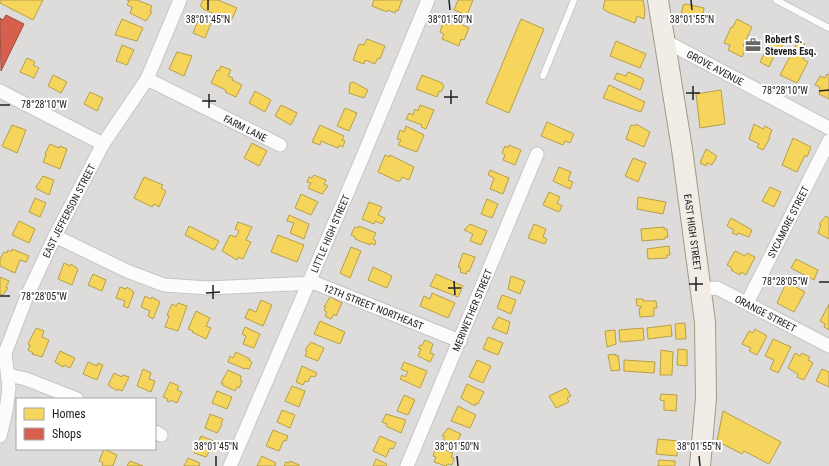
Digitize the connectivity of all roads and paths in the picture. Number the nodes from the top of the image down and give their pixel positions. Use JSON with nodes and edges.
{"nodes":[{"id":1,"x":180,"y":0,"type":"edge"},
{"id":2,"x":428,"y":0,"type":"edge"},
{"id":3,"x":574,"y":0,"type":"edge"},
{"id":4,"x":658,"y":0,"type":"edge"},
{"id":5,"x":776,"y":0,"type":"edge"},
{"id":6,"x":829,"y":28,"type":"edge"},
{"id":7,"x":665,"y":41,"type":"junction"},
{"id":8,"x":543,"y":76,"type":"dead end"},
{"id":9,"x":147,"y":80,"type":"junction"},
{"id":10,"x":0,"y":91,"type":"edge"},
{"id":11,"x":829,"y":128,"type":"edge"},
{"id":12,"x":829,"y":141,"type":"edge"},
{"id":13,"x":103,"y":144,"type":"junction"},
{"id":14,"x":280,"y":145,"type":"dead end"},
{"id":15,"x":537,"y":154,"type":"dead end"},
{"id":16,"x":55,"y":236,"type":"junction"},
{"id":17,"x":308,"y":282,"type":"junction"},
{"id":18,"x":701,"y":289,"type":"junction"},
{"id":19,"x":747,"y":304,"type":"junction"},
{"id":20,"x":460,"y":341,"type":"junction"},
{"id":21,"x":829,"y":346,"type":"edge"},
{"id":22,"x":8,"y":375,"type":"junction"},
{"id":23,"x":74,"y":398,"type":"edge"},
{"id":24,"x":0,"y":436,"type":"edge"},
{"id":25,"x":230,"y":466,"type":"edge"},
{"id":26,"x":407,"y":466,"type":"edge"},
{"id":27,"x":700,"y":466,"type":"edge"}],
"edges":[{"from":1,"to":9,"type":"street","name":"EAST JEFFERSON STREET"},
{"from":2,"to":17,"type":"street","name":"LITTLE HIGH STREET"},
{"from":3,"to":8,"type":"lane"},
{"from":4,"to":7,"type":"main road","name":"EAST HIGH STREET"},
{"from":5,"to":6,"type":"lane"},
{"from":7,"to":11,"type":"street","name":"GROVE AVENUE"},
{"from":7,"to":18,"type":"main road","name":"EAST HIGH STREET"},
{"from":9,"to":13,"type":"street","name":"EAST JEFFERSON STREET"},
{"from":9,"to":14,"type":"street","name":"FARM LANE"},
{"from":10,"to":13,"type":"street"},
{"from":12,"to":19,"type":"street","name":"SYCAMORE STREET"},
{"from":13,"to":16,"type":"street","name":"EAST JEFFERSON STREET"},
{"from":15,"to":20,"type":"street","name":"MERIWETHER STREET"},
{"from":16,"to":17,"type":"street","name":"12TH STREET NORTHEAST"},
{"from":16,"to":22,"type":"street","name":"EAST JEFFERSON STREET"},
{"from":17,"to":20,"type":"street","name":"12TH STREET NORTHEAST"},
{"from":17,"to":25,"type":"street","name":"LITTLE HIGH STREET"},
{"from":18,"to":19,"type":"street","name":"ORANGE STREET"},
{"from":18,"to":27,"type":"main road","name":"EAST HIGH STREET"},
{"from":19,"to":21,"type":"street","name":"ORANGE STREET"},
{"from":20,"to":26,"type":"street","name":"MERIWETHER STREET"},
{"from":22,"to":23,"type":"street"},
{"from":22,"to":24,"type":"street","name":"EAST JEFFERSON STREET"}]}
